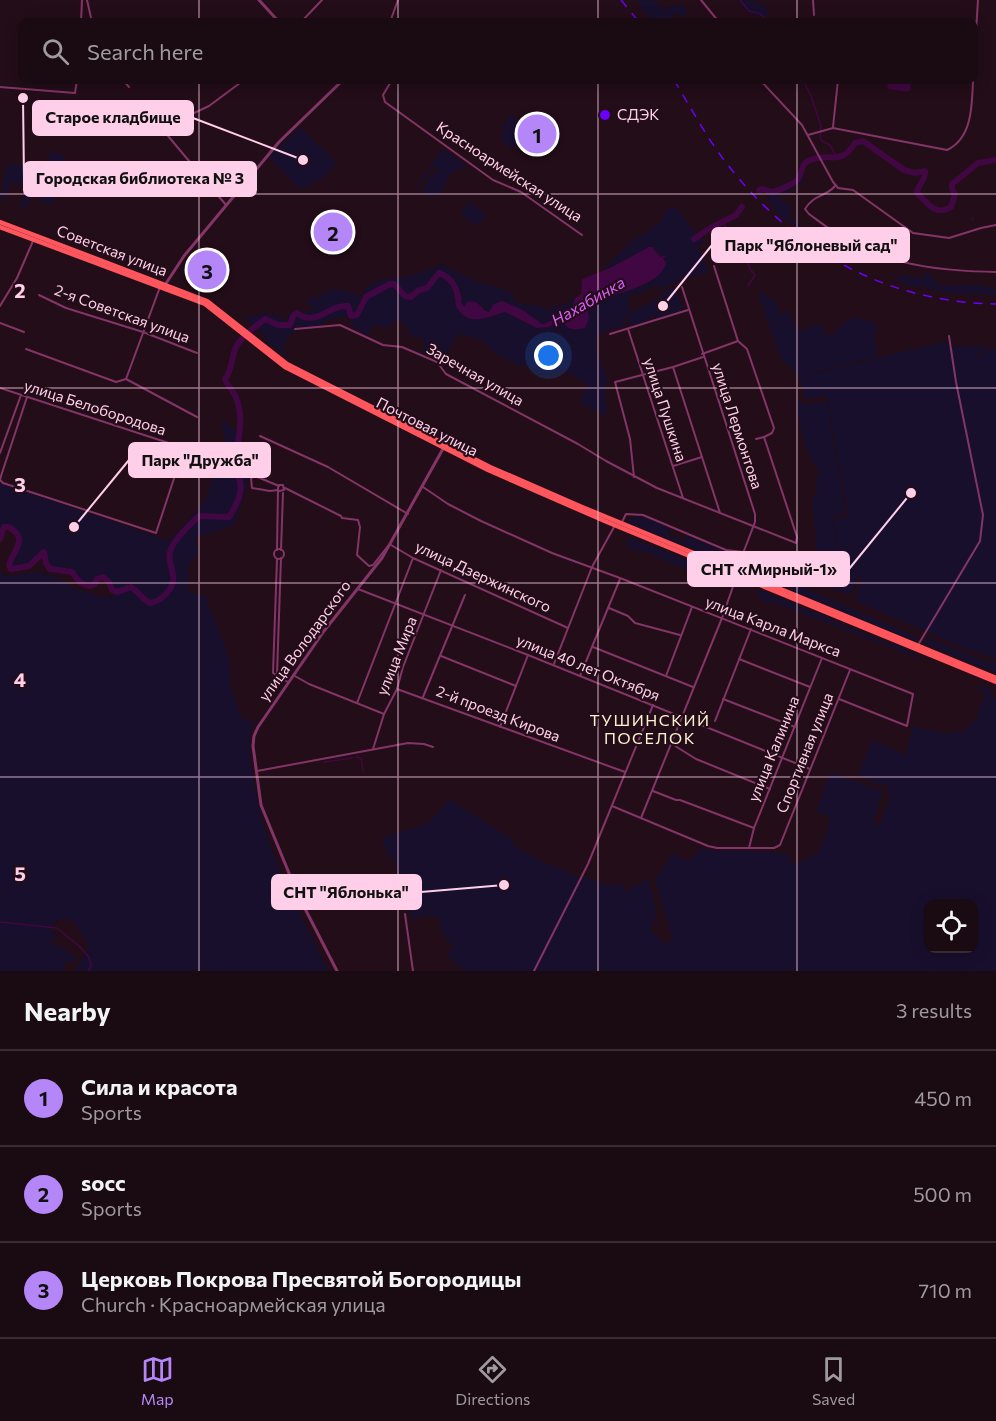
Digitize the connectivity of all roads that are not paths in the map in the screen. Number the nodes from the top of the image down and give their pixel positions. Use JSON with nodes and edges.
{"nodes":[{"id":1,"x":82,"y":0,"type":"edge"},
{"id":2,"x":87,"y":0,"type":"edge"},
{"id":3,"x":259,"y":0,"type":"edge"},
{"id":4,"x":322,"y":0,"type":"edge"},
{"id":5,"x":398,"y":0,"type":"edge"},
{"id":6,"x":701,"y":0,"type":"edge"},
{"id":7,"x":813,"y":0,"type":"edge"},
{"id":8,"x":978,"y":0,"type":"edge"},
{"id":9,"x":814,"y":15,"type":"dead end"},
{"id":10,"x":81,"y":18,"type":"edge"},
{"id":11,"x":91,"y":18,"type":"edge"},
{"id":12,"x":275,"y":18,"type":"edge"},
{"id":13,"x":305,"y":18,"type":"edge"},
{"id":14,"x":391,"y":18,"type":"edge"},
{"id":15,"x":715,"y":18,"type":"edge"},
{"id":16,"x":975,"y":18,"type":"edge"},
{"id":17,"x":76,"y":84,"type":"edge"},
{"id":18,"x":126,"y":84,"type":"edge"},
{"id":19,"x":239,"y":84,"type":"edge"},
{"id":20,"x":339,"y":84,"type":"edge"},
{"id":21,"x":390,"y":84,"type":"edge"},
{"id":22,"x":764,"y":84,"type":"edge"},
{"id":23,"x":838,"y":84,"type":"edge"},
{"id":24,"x":973,"y":84,"type":"edge"},
{"id":25,"x":0,"y":87,"type":"edge"},
{"id":26,"x":129,"y":87,"type":"dead end"},
{"id":27,"x":833,"y":128,"type":"junction"},
{"id":28,"x":808,"y":135,"type":"junction"},
{"id":29,"x":836,"y":186,"type":"junction"},
{"id":30,"x":226,"y":205,"type":"junction"},
{"id":31,"x":0,"y":222,"type":"edge"},
{"id":32,"x":996,"y":225,"type":"edge"},
{"id":33,"x":0,"y":227,"type":"edge"},
{"id":34,"x":582,"y":235,"type":"dead end"},
{"id":35,"x":34,"y":237,"type":"junction"},
{"id":36,"x":714,"y":266,"type":"dead end"},
{"id":37,"x":996,"y":272,"type":"edge"},
{"id":38,"x":162,"y":286,"type":"junction"},
{"id":39,"x":682,"y":287,"type":"dead end"},
{"id":40,"x":39,"y":295,"type":"dead end"},
{"id":41,"x":0,"y":306,"type":"edge"},
{"id":42,"x":688,"y":310,"type":"junction"},
{"id":43,"x":0,"y":323,"type":"edge"},
{"id":44,"x":628,"y":328,"type":"junction"},
{"id":45,"x":240,"y":329,"type":"junction"},
{"id":46,"x":296,"y":329,"type":"dead end"},
{"id":47,"x":24,"y":332,"type":"dead end"},
{"id":48,"x":143,"y":332,"type":"junction"},
{"id":49,"x":610,"y":334,"type":"dead end"},
{"id":50,"x":949,"y":336,"type":"dead end"},
{"id":51,"x":738,"y":341,"type":"junction"},
{"id":52,"x":26,"y":349,"type":"dead end"},
{"id":53,"x":197,"y":352,"type":"dead end"},
{"id":54,"x":703,"y":356,"type":"junction"},
{"id":55,"x":673,"y":367,"type":"junction"},
{"id":56,"x":643,"y":375,"type":"junction"},
{"id":57,"x":126,"y":379,"type":"junction"},
{"id":58,"x":0,"y":388,"type":"edge"},
{"id":59,"x":21,"y":394,"type":"junction"},
{"id":60,"x":27,"y":397,"type":"junction"},
{"id":61,"x":197,"y":417,"type":"dead end"},
{"id":62,"x":260,"y":436,"type":"dead end"},
{"id":63,"x":764,"y":437,"type":"junction"},
{"id":64,"x":756,"y":439,"type":"dead end"},
{"id":65,"x":1,"y":446,"type":"edge"},
{"id":66,"x":444,"y":447,"type":"junction"},
{"id":67,"x":0,"y":453,"type":"edge"},
{"id":68,"x":702,"y":457,"type":"junction"},
{"id":69,"x":0,"y":458,"type":"edge"},
{"id":70,"x":6,"y":460,"type":"junction"},
{"id":71,"x":672,"y":466,"type":"junction"},
{"id":72,"x":634,"y":477,"type":"junction"},
{"id":73,"x":0,"y":480,"type":"edge"},
{"id":74,"x":423,"y":487,"type":"junction"},
{"id":75,"x":281,"y":489,"type":"junction"},
{"id":76,"x":683,"y":498,"type":"junction"},
{"id":77,"x":720,"y":513,"type":"junction"},
{"id":78,"x":408,"y":514,"type":"junction"},
{"id":79,"x":617,"y":523,"type":"junction"},
{"id":80,"x":754,"y":527,"type":"junction"},
{"id":81,"x":390,"y":546,"type":"junction"},
{"id":82,"x":279,"y":550,"type":"junction"},
{"id":83,"x":743,"y":552,"type":"junction"},
{"id":84,"x":413,"y":558,"type":"junction"},
{"id":85,"x":279,"y":559,"type":"junction"},
{"id":86,"x":592,"y":567,"type":"junction"},
{"id":87,"x":441,"y":570,"type":"junction"},
{"id":88,"x":737,"y":573,"type":"junction"},
{"id":89,"x":620,"y":578,"type":"junction"},
{"id":90,"x":358,"y":589,"type":"junction"},
{"id":91,"x":465,"y":594,"type":"dead end"},
{"id":92,"x":396,"y":602,"type":"junction"},
{"id":93,"x":692,"y":607,"type":"junction"},
{"id":94,"x":609,"y":608,"type":"junction"},
{"id":95,"x":424,"y":614,"type":"junction"},
{"id":96,"x":722,"y":618,"type":"junction"},
{"id":97,"x":453,"y":625,"type":"junction"},
{"id":98,"x":567,"y":628,"type":"junction"},
{"id":99,"x":751,"y":629,"type":"junction"},
{"id":100,"x":680,"y":635,"type":"junction"},
{"id":101,"x":593,"y":647,"type":"junction"},
{"id":102,"x":917,"y":648,"type":"junction"},
{"id":103,"x":528,"y":655,"type":"junction"},
{"id":104,"x":441,"y":656,"type":"junction"},
{"id":105,"x":822,"y":658,"type":"junction"},
{"id":106,"x":739,"y":659,"type":"junction"},
{"id":107,"x":553,"y":665,"type":"junction"},
{"id":108,"x":851,"y":669,"type":"junction"},
{"id":109,"x":277,"y":674,"type":"junction"},
{"id":110,"x":293,"y":675,"type":"junction"},
{"id":111,"x":580,"y":676,"type":"junction"},
{"id":112,"x":666,"y":676,"type":"junction"},
{"id":113,"x":996,"y":680,"type":"edge"},
{"id":114,"x":288,"y":682,"type":"junction"},
{"id":115,"x":516,"y":686,"type":"junction"},
{"id":116,"x":693,"y":687,"type":"junction"},
{"id":117,"x":810,"y":687,"type":"junction"},
{"id":118,"x":397,"y":689,"type":"junction"},
{"id":119,"x":423,"y":697,"type":"junction"},
{"id":120,"x":723,"y":699,"type":"junction"},
{"id":121,"x":839,"y":699,"type":"junction"},
{"id":122,"x":357,"y":703,"type":"junction"},
{"id":123,"x":652,"y":705,"type":"junction"},
{"id":124,"x":384,"y":714,"type":"junction"},
{"id":125,"x":681,"y":717,"type":"junction"},
{"id":126,"x":715,"y":721,"type":"dead end"},
{"id":127,"x":500,"y":727,"type":"junction"},
{"id":128,"x":795,"y":728,"type":"junction"},
{"id":129,"x":671,"y":744,"type":"junction"},
{"id":130,"x":433,"y":747,"type":"dead end"},
{"id":131,"x":373,"y":749,"type":"junction"},
{"id":132,"x":782,"y":758,"type":"junction"},
{"id":133,"x":810,"y":769,"type":"junction"},
{"id":134,"x":256,"y":772,"type":"junction"},
{"id":135,"x":625,"y":772,"type":"junction"},
{"id":136,"x":770,"y":789,"type":"junction"},
{"id":137,"x":652,"y":791,"type":"junction"},
{"id":138,"x":612,"y":806,"type":"junction"},
{"id":139,"x":641,"y":818,"type":"junction"},
{"id":140,"x":754,"y":828,"type":"junction"},
{"id":141,"x":749,"y":848,"type":"junction"},
{"id":142,"x":405,"y":914,"type":"dead end"},
{"id":143,"x":337,"y":971,"type":"edge"},
{"id":144,"x":413,"y":971,"type":"edge"},
{"id":145,"x":534,"y":971,"type":"edge"}],
"edges":[{"from":1,"to":10,"type":"street"},
{"from":2,"to":11,"type":"street"},
{"from":3,"to":12,"type":"street"},
{"from":4,"to":13,"type":"street"},
{"from":5,"to":14,"type":"street"},
{"from":6,"to":15,"type":"street"},
{"from":7,"to":9,"type":"street"},
{"from":8,"to":16,"type":"street"},
{"from":17,"to":25,"type":"street"},
{"from":18,"to":26,"type":"street"},
{"from":19,"to":30,"type":"street"},
{"from":20,"to":30,"type":"street"},
{"from":21,"to":34,"type":"street","name":"Красноармейская улица"},
{"from":22,"to":28,"type":"street"},
{"from":23,"to":27,"type":"street"},
{"from":24,"to":27,"type":"street"},
{"from":27,"to":28,"type":"street"},
{"from":28,"to":29,"type":"street"},
{"from":29,"to":32,"type":"street"},
{"from":29,"to":37,"type":"street"},
{"from":30,"to":38,"type":"street"},
{"from":31,"to":35,"type":"main road","name":"Советская улица"},
{"from":33,"to":35,"type":"main road","name":"Советская улица"},
{"from":35,"to":38,"type":"main road","name":"Советская улица"},
{"from":35,"to":41,"type":"street"},
{"from":36,"to":51,"type":"street"},
{"from":38,"to":45,"type":"main road","name":"Советская улица"},
{"from":38,"to":45,"type":"main road","name":"Советская улица"},
{"from":38,"to":48,"type":"street"},
{"from":39,"to":42,"type":"street","name":"улица Лермонтова"},
{"from":40,"to":48,"type":"street","name":"2-я Советская улица"},
{"from":42,"to":44,"type":"street"},
{"from":42,"to":54,"type":"street","name":"улица Лермонтова"},
{"from":43,"to":47,"type":"street"},
{"from":44,"to":49,"type":"street"},
{"from":44,"to":56,"type":"street","name":"улица Пушкина"},
{"from":45,"to":66,"type":"main road","name":"Почтовая улица"},
{"from":46,"to":72,"type":"street","name":"Заречная улица"},
{"from":48,"to":53,"type":"street","name":"2-я Советская улица"},
{"from":48,"to":57,"type":"street"},
{"from":50,"to":102,"type":"street"},
{"from":51,"to":54,"type":"street"},
{"from":51,"to":63,"type":"street"},
{"from":52,"to":57,"type":"street"},
{"from":54,"to":55,"type":"street"},
{"from":54,"to":80,"type":"street","name":"улица Лермонтова"},
{"from":55,"to":56,"type":"street"},
{"from":55,"to":68,"type":"street"},
{"from":56,"to":71,"type":"street","name":"улица Пушкина"},
{"from":56,"to":72,"type":"street"},
{"from":57,"to":61,"type":"street"},
{"from":58,"to":59,"type":"street","name":"улица Белобородова"},
{"from":59,"to":60,"type":"street","name":"улица Белобородова"},
{"from":59,"to":65,"type":"street"},
{"from":60,"to":70,"type":"street"},
{"from":60,"to":73,"type":"street","name":"улица Белобородова"},
{"from":62,"to":78,"type":"street"},
{"from":63,"to":64,"type":"street"},
{"from":63,"to":80,"type":"street","name":"Заречная улица"},
{"from":65,"to":67,"type":"street"},
{"from":66,"to":74,"type":"street","name":"улица Володарского"},
{"from":66,"to":79,"type":"main road","name":"Почтовая улица"},
{"from":68,"to":71,"type":"street"},
{"from":68,"to":77,"type":"street"},
{"from":69,"to":70,"type":"street"},
{"from":70,"to":73,"type":"street"},
{"from":71,"to":76,"type":"street","name":"улица Пушкина"},
{"from":72,"to":76,"type":"street","name":"Заречная улица"},
{"from":74,"to":78,"type":"street","name":"улица Володарского"},
{"from":74,"to":86,"type":"street","name":"улица Карла Маркса"},
{"from":75,"to":75,"type":"street"},
{"from":75,"to":81,"type":"street"},
{"from":75,"to":82,"type":"street"},
{"from":76,"to":77,"type":"street","name":"Заречная улица"},
{"from":77,"to":80,"type":"street","name":"Заречная улица"},
{"from":78,"to":81,"type":"street","name":"улица Володарского"},
{"from":79,"to":83,"type":"street"},
{"from":79,"to":86,"type":"street"},
{"from":79,"to":88,"type":"main road","name":"Почтовая улица"},
{"from":80,"to":83,"type":"street"},
{"from":81,"to":84,"type":"street","name":"улица Дзержинского"},
{"from":81,"to":90,"type":"street","name":"улица Володарского"},
{"from":82,"to":85,"type":"street"},
{"from":82,"to":85,"type":"street"},
{"from":83,"to":88,"type":"street"},
{"from":84,"to":87,"type":"street","name":"улица Дзержинского"},
{"from":84,"to":92,"type":"street"},
{"from":85,"to":109,"type":"street"},
{"from":85,"to":109,"type":"street"},
{"from":86,"to":89,"type":"street","name":"улица Карла Маркса"},
{"from":86,"to":98,"type":"street"},
{"from":87,"to":95,"type":"street","name":"улица Мира"},
{"from":87,"to":98,"type":"street","name":"улица Дзержинского"},
{"from":88,"to":96,"type":"street"},
{"from":88,"to":102,"type":"main road","name":"Почтовая улица"},
{"from":89,"to":93,"type":"street","name":"улица Карла Маркса"},
{"from":89,"to":94,"type":"street"},
{"from":90,"to":92,"type":"street","name":"улица 40 лет Октября"},
{"from":90,"to":110,"type":"street","name":"улица Володарского"},
{"from":91,"to":97,"type":"street"},
{"from":92,"to":95,"type":"street","name":"улица 40 лет Октября"},
{"from":92,"to":122,"type":"street"},
{"from":93,"to":96,"type":"street","name":"улица Карла Маркса"},
{"from":93,"to":100,"type":"street"},
{"from":94,"to":100,"type":"street"},
{"from":94,"to":101,"type":"street"},
{"from":95,"to":97,"type":"street","name":"улица 40 лет Октября"},
{"from":95,"to":118,"type":"street","name":"улица Мира"},
{"from":96,"to":99,"type":"street","name":"улица Карла Маркса"},
{"from":96,"to":116,"type":"street"},
{"from":97,"to":103,"type":"street","name":"улица 40 лет Октября"},
{"from":97,"to":104,"type":"street"},
{"from":98,"to":107,"type":"street"},
{"from":99,"to":105,"type":"street","name":"улица Карла Маркса"},
{"from":99,"to":106,"type":"street"},
{"from":100,"to":112,"type":"street"},
{"from":101,"to":111,"type":"street"},
{"from":101,"to":112,"type":"street"},
{"from":102,"to":113,"type":"main road","name":"Почтовая улица"},
{"from":103,"to":107,"type":"street","name":"улица 40 лет Октября"},
{"from":103,"to":115,"type":"street"},
{"from":104,"to":115,"type":"street"},
{"from":104,"to":119,"type":"street"},
{"from":105,"to":108,"type":"street","name":"улица Карла Маркса"},
{"from":105,"to":117,"type":"street","name":"улица Калинина"},
{"from":106,"to":117,"type":"street"},
{"from":106,"to":120,"type":"street"},
{"from":107,"to":111,"type":"street","name":"улица 40 лет Октября"},
{"from":108,"to":121,"type":"street","name":"Спортивная улица"},
{"from":108,"to":121,"type":"street","name":"улица Карла Маркса"},
{"from":109,"to":114,"type":"street"},
{"from":110,"to":114,"type":"street","name":"улица Володарского"},
{"from":110,"to":122,"type":"street"},
{"from":111,"to":123,"type":"street","name":"улица 40 лет Октября"},
{"from":112,"to":116,"type":"street"},
{"from":114,"to":134,"type":"street","name":"улица Володарского"},
{"from":115,"to":127,"type":"street"},
{"from":116,"to":125,"type":"street"},
{"from":117,"to":128,"type":"street","name":"улица Калинина"},
{"from":118,"to":119,"type":"street","name":"2-й проезд Кирова"},
{"from":118,"to":124,"type":"street","name":"улица Мира"},
{"from":119,"to":127,"type":"street","name":"2-й проезд Кирова"},
{"from":120,"to":126,"type":"street"},
{"from":120,"to":128,"type":"street"},
{"from":121,"to":133,"type":"street","name":"Спортивная улица"},
{"from":122,"to":124,"type":"street"},
{"from":123,"to":125,"type":"street","name":"улица 40 лет Октября"},
{"from":123,"to":135,"type":"street"},
{"from":124,"to":131,"type":"street","name":"улица Мира"},
{"from":125,"to":129,"type":"street"},
{"from":125,"to":132,"type":"street","name":"улица 40 лет Октября"},
{"from":127,"to":135,"type":"street","name":"2-й проезд Кирова"},
{"from":128,"to":132,"type":"street","name":"улица Калинина"},
{"from":129,"to":136,"type":"street"},
{"from":129,"to":137,"type":"street"},
{"from":130,"to":131,"type":"street"},
{"from":131,"to":134,"type":"street"},
{"from":132,"to":133,"type":"street","name":"улица 40 лет Октября"},
{"from":132,"to":136,"type":"street","name":"улица Калинина"},
{"from":133,"to":141,"type":"street","name":"Спортивная улица"},
{"from":134,"to":143,"type":"street","name":"улица Володарского"},
{"from":135,"to":138,"type":"street"},
{"from":136,"to":140,"type":"street","name":"улица Калинина"},
{"from":137,"to":139,"type":"street"},
{"from":137,"to":140,"type":"street"},
{"from":138,"to":139,"type":"street"},
{"from":138,"to":145,"type":"street"},
{"from":139,"to":141,"type":"street"},
{"from":140,"to":141,"type":"street","name":"улица Калинина"},
{"from":142,"to":144,"type":"street"}]}
